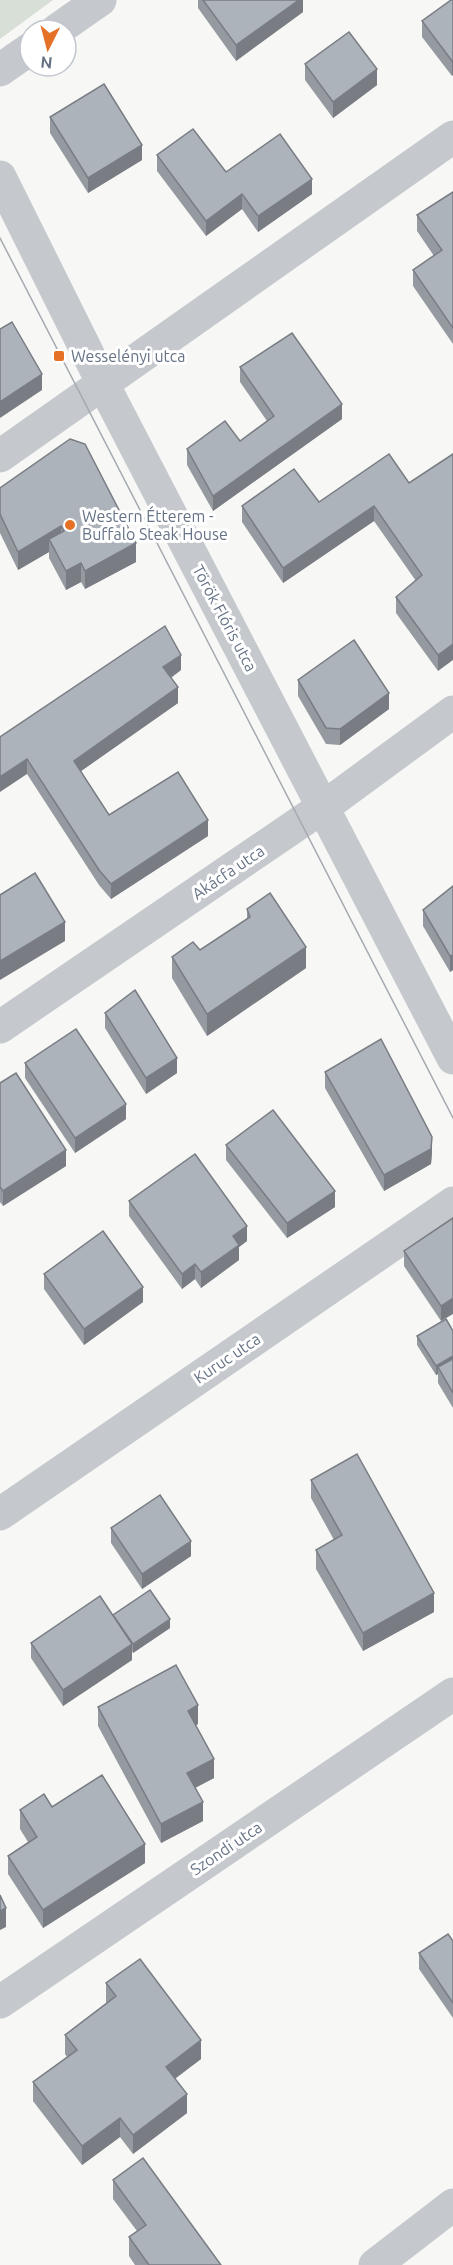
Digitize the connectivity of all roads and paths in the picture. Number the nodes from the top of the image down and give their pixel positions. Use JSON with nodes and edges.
{"nodes":[{"id":1,"x":100,"y":0,"type":"edge"},
{"id":2,"x":74,"y":18,"type":"edge"},
{"id":3,"x":18,"y":57,"type":"edge"},
{"id":4,"x":0,"y":70,"type":"edge"},
{"id":5,"x":453,"y":137,"type":"edge"},
{"id":6,"x":0,"y":177,"type":"edge"},
{"id":7,"x":103,"y":384,"type":"junction"},
{"id":8,"x":0,"y":456,"type":"edge"},
{"id":9,"x":453,"y":712,"type":"edge"},
{"id":10,"x":324,"y":807,"type":"junction"},
{"id":11,"x":0,"y":1027,"type":"edge"},
{"id":12,"x":453,"y":1058,"type":"edge"},
{"id":13,"x":453,"y":1203,"type":"edge"},
{"id":14,"x":0,"y":1514,"type":"edge"},
{"id":15,"x":453,"y":1694,"type":"edge"},
{"id":16,"x":0,"y":2002,"type":"edge"},
{"id":17,"x":453,"y":2205,"type":"edge"},
{"id":18,"x":375,"y":2265,"type":"edge"}],
"edges":[{"from":1,"to":2,"type":"street"},
{"from":3,"to":4,"type":"street"},
{"from":5,"to":7,"type":"street"},
{"from":6,"to":7,"type":"street","name":"Török Flóris utca"},
{"from":7,"to":8,"type":"street"},
{"from":7,"to":10,"type":"street","name":"Török Flóris utca"},
{"from":9,"to":10,"type":"street","name":"Akácfa utca"},
{"from":10,"to":11,"type":"street","name":"Akácfa utca"},
{"from":10,"to":12,"type":"street","name":"Török Flóris utca"},
{"from":13,"to":14,"type":"street","name":"Kuruc utca"},
{"from":15,"to":16,"type":"street","name":"Szondi utca"},
{"from":17,"to":18,"type":"street"}]}
